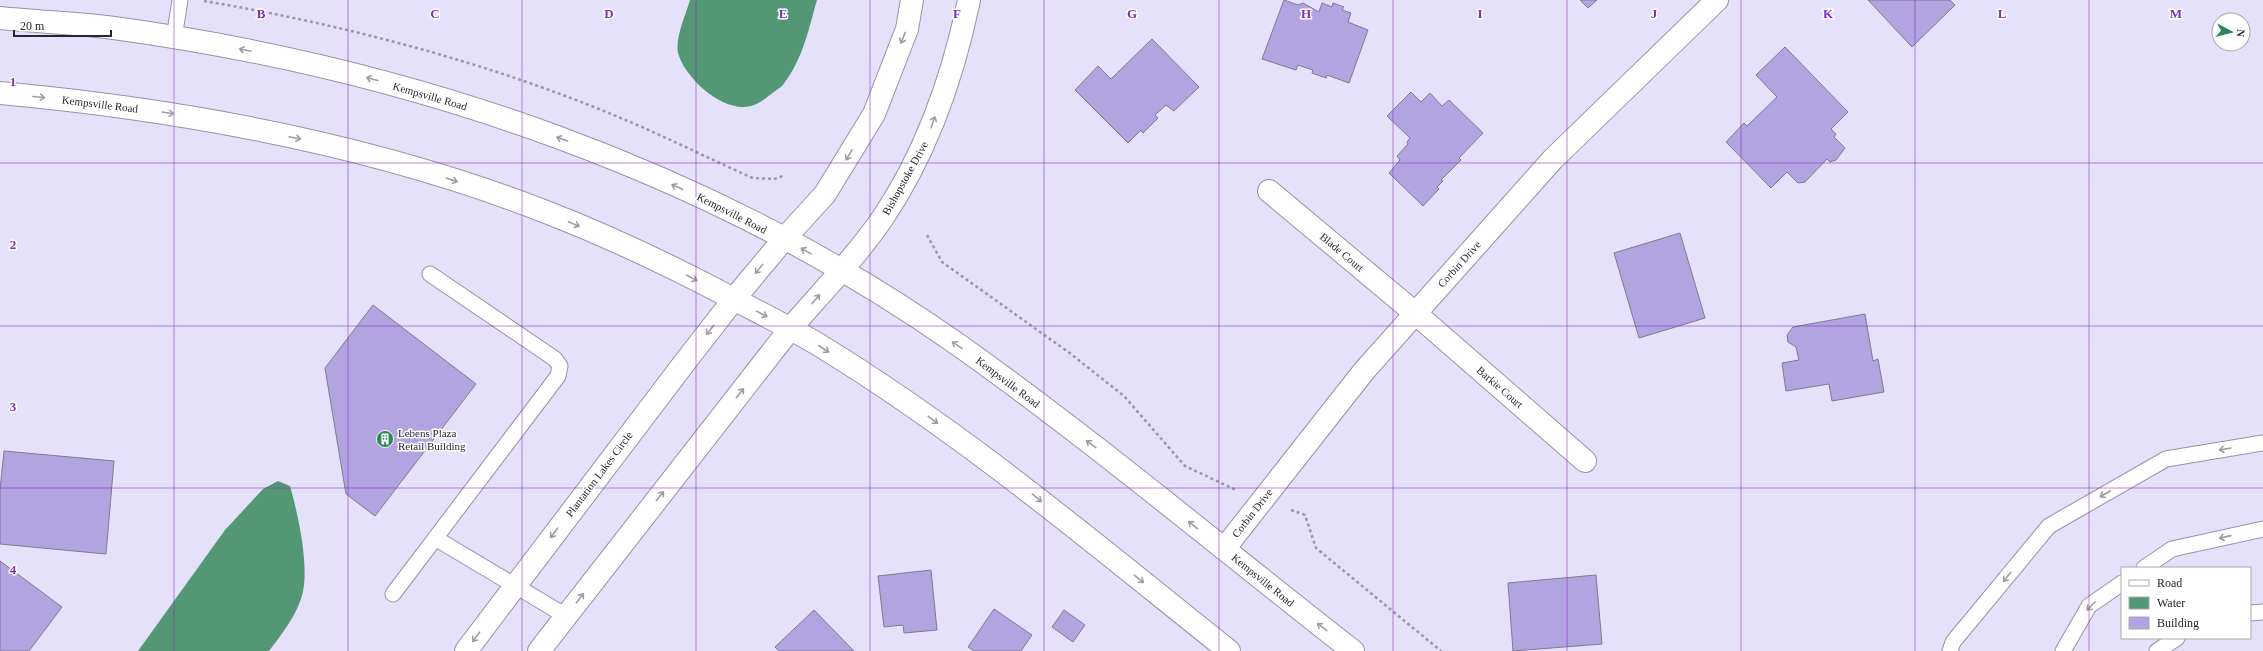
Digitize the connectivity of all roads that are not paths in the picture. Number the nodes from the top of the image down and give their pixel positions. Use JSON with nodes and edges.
{"nodes":[{"id":1,"x":180,"y":0,"type":"edge"},
{"id":2,"x":912,"y":0,"type":"edge"},
{"id":3,"x":969,"y":0,"type":"edge"},
{"id":4,"x":1717,"y":0,"type":"edge"},
{"id":5,"x":0,"y":18,"type":"edge"},
{"id":6,"x":174,"y":38,"type":"junction"},
{"id":7,"x":0,"y":93,"type":"edge"},
{"id":8,"x":1269,"y":191,"type":"dead end"},
{"id":9,"x":784,"y":239,"type":"junction"},
{"id":10,"x":840,"y":270,"type":"junction"},
{"id":11,"x":430,"y":274,"type":"dead end"},
{"id":12,"x":734,"y":300,"type":"junction"},
{"id":13,"x":1415,"y":313,"type":"junction"},
{"id":14,"x":790,"y":329,"type":"junction"},
{"id":15,"x":2263,"y":442,"type":"edge"},
{"id":16,"x":1585,"y":461,"type":"dead end"},
{"id":17,"x":2263,"y":529,"type":"edge"},
{"id":18,"x":436,"y":538,"type":"junction"},
{"id":19,"x":1224,"y":549,"type":"junction"},
{"id":20,"x":2145,"y":567,"type":"edge"},
{"id":21,"x":2121,"y":584,"type":"edge"},
{"id":22,"x":514,"y":586,"type":"junction"},
{"id":23,"x":393,"y":594,"type":"dead end"},
{"id":24,"x":2263,"y":612,"type":"edge"},
{"id":25,"x":2251,"y":613,"type":"edge"},
{"id":26,"x":566,"y":616,"type":"junction"},
{"id":27,"x":2175,"y":639,"type":"edge"},
{"id":28,"x":466,"y":651,"type":"edge"},
{"id":29,"x":539,"y":651,"type":"edge"},
{"id":30,"x":1229,"y":651,"type":"edge"},
{"id":31,"x":1353,"y":651,"type":"edge"},
{"id":32,"x":1950,"y":651,"type":"edge"},
{"id":33,"x":2063,"y":651,"type":"edge"},
{"id":34,"x":2157,"y":651,"type":"edge"}],
"edges":[{"from":1,"to":6,"type":"lane"},
{"from":2,"to":9,"type":"main road","one_way":true},
{"from":10,"to":3,"type":"main road","name":"Bishopstoke Drive","one_way":true},
{"from":4,"to":13,"type":"main road","name":"Corbin Drive"},
{"from":5,"to":6,"type":"main road","name":"Kempsville Road"},
{"from":9,"to":6,"type":"main road","name":"Kempsville Road","one_way":true},
{"from":7,"to":12,"type":"main road","name":"Kempsville Road","one_way":true},
{"from":8,"to":13,"type":"main road","name":"Blade Court"},
{"from":10,"to":9,"type":"main road","name":"Kempsville Road","one_way":true},
{"from":9,"to":12,"type":"main road","one_way":true},
{"from":14,"to":10,"type":"main road","name":"Bishopstoke Drive","one_way":true},
{"from":19,"to":10,"type":"main road","name":"Kempsville Road","one_way":true},
{"from":11,"to":18,"type":"lane"},
{"from":12,"to":14,"type":"main road","name":"Kempsville Road","one_way":true},
{"from":12,"to":22,"type":"main road","name":"Plantation Lakes Circle","one_way":true},
{"from":13,"to":16,"type":"main road","name":"Barkie Court"},
{"from":13,"to":19,"type":"main road","name":"Corbin Drive"},
{"from":26,"to":14,"type":"main road","one_way":true},
{"from":14,"to":30,"type":"main road","name":"Kempsville Road","one_way":true},
{"from":15,"to":32,"type":"lane","one_way":true},
{"from":17,"to":20,"type":"lane","one_way":true},
{"from":18,"to":22,"type":"lane"},
{"from":18,"to":23,"type":"lane"},
{"from":31,"to":19,"type":"main road","name":"Kempsville Road","one_way":true},
{"from":21,"to":33,"type":"lane","one_way":true},
{"from":22,"to":26,"type":"lane"},
{"from":22,"to":28,"type":"main road","name":"Plantation Lakes Circle","one_way":true},
{"from":24,"to":25,"type":"lane"},
{"from":26,"to":29,"type":"main road"},
{"from":27,"to":34,"type":"lane"}]}
